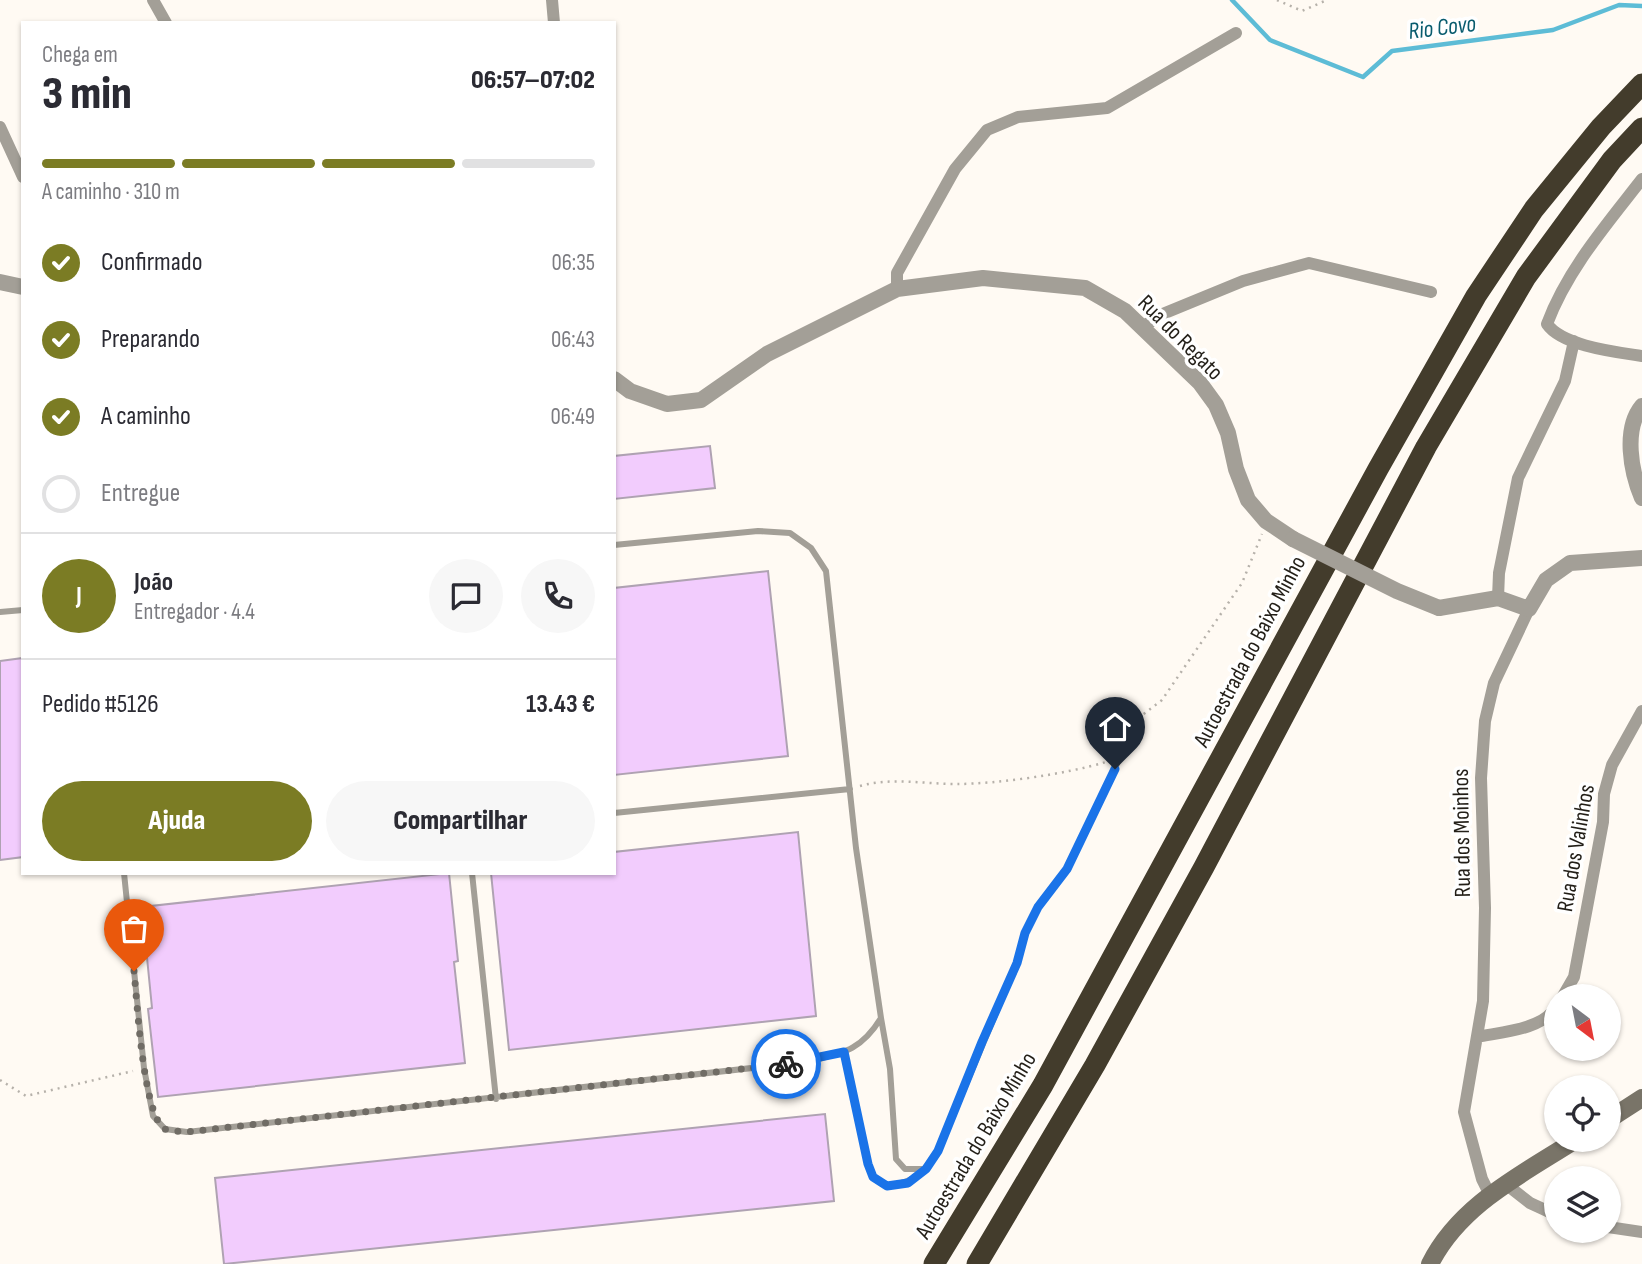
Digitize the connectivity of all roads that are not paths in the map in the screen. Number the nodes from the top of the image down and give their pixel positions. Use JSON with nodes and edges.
{"nodes":[{"id":1,"x":153,"y":0,"type":"edge"},
{"id":2,"x":552,"y":0,"type":"edge"},
{"id":3,"x":165,"y":21,"type":"edge"},
{"id":4,"x":554,"y":21,"type":"edge"},
{"id":5,"x":1236,"y":33,"type":"dead end"},
{"id":6,"x":1642,"y":84,"type":"edge"},
{"id":7,"x":0,"y":127,"type":"edge"},
{"id":8,"x":1642,"y":128,"type":"edge"},
{"id":9,"x":21,"y":173,"type":"edge"},
{"id":10,"x":1642,"y":179,"type":"edge"},
{"id":11,"x":0,"y":282,"type":"edge"},
{"id":12,"x":21,"y":287,"type":"edge"},
{"id":13,"x":897,"y":289,"type":"junction"},
{"id":14,"x":1431,"y":292,"type":"dead end"},
{"id":15,"x":1142,"y":327,"type":"junction"},
{"id":16,"x":1574,"y":341,"type":"junction"},
{"id":17,"x":1642,"y":356,"type":"edge"},
{"id":18,"x":616,"y":380,"type":"edge"},
{"id":19,"x":1642,"y":406,"type":"edge"},
{"id":20,"x":1642,"y":498,"type":"edge"},
{"id":21,"x":616,"y":545,"type":"edge"},
{"id":22,"x":1642,"y":558,"type":"edge"},
{"id":23,"x":1498,"y":598,"type":"junction"},
{"id":24,"x":1528,"y":609,"type":"junction"},
{"id":25,"x":21,"y":610,"type":"edge"},
{"id":26,"x":0,"y":612,"type":"edge"},
{"id":27,"x":1642,"y":712,"type":"edge"},
{"id":28,"x":1125,"y":747,"type":"road end"},
{"id":29,"x":850,"y":789,"type":"junction"},
{"id":30,"x":616,"y":813,"type":"edge"},
{"id":31,"x":124,"y":875,"type":"edge"},
{"id":32,"x":472,"y":875,"type":"edge"},
{"id":33,"x":1570,"y":984,"type":"edge"},
{"id":34,"x":881,"y":1018,"type":"junction"},
{"id":35,"x":1544,"y":1018,"type":"edge"},
{"id":36,"x":1477,"y":1037,"type":"junction"},
{"id":37,"x":844,"y":1052,"type":"junction"},
{"id":38,"x":1642,"y":1098,"type":"edge"},
{"id":39,"x":496,"y":1099,"type":"junction"},
{"id":40,"x":1621,"y":1111,"type":"edge"},
{"id":41,"x":1557,"y":1152,"type":"edge"},
{"id":42,"x":926,"y":1169,"type":"junction"},
{"id":43,"x":1507,"y":1185,"type":"junction"},
{"id":44,"x":1490,"y":1195,"type":"junction"},
{"id":45,"x":1544,"y":1209,"type":"edge"},
{"id":46,"x":1621,"y":1229,"type":"edge"},
{"id":47,"x":1642,"y":1232,"type":"edge"},
{"id":48,"x":934,"y":1264,"type":"edge"},
{"id":49,"x":976,"y":1264,"type":"edge"},
{"id":50,"x":1430,"y":1264,"type":"edge"}],
"edges":[{"from":1,"to":3,"type":"street"},
{"from":2,"to":4,"type":"street"},
{"from":5,"to":13,"type":"street"},
{"from":6,"to":48,"type":"highway","name":"Autoestrada do Baixo Minho"},
{"from":7,"to":9,"type":"street"},
{"from":8,"to":49,"type":"highway"},
{"from":10,"to":16,"type":"street"},
{"from":11,"to":12,"type":"street"},
{"from":13,"to":15,"type":"street","name":"Rua do Regato"},
{"from":13,"to":18,"type":"street","name":"Rua do Regato"},
{"from":14,"to":15,"type":"street"},
{"from":15,"to":23,"type":"street","name":"Rua do Regato","bridge":true},
{"from":16,"to":17,"type":"street"},
{"from":16,"to":23,"type":"street"},
{"from":19,"to":20,"type":"street"},
{"from":21,"to":29,"type":"lane"},
{"from":22,"to":24,"type":"street","name":"Rua dos Moinhos"},
{"from":23,"to":24,"type":"street","name":"Rua do Regato"},
{"from":24,"to":36,"type":"street","name":"Rua dos Moinhos"},
{"from":25,"to":26,"type":"lane"},
{"from":27,"to":33,"type":"street","name":"Rua dos Valinhos"},
{"from":28,"to":42,"type":"lane"},
{"from":29,"to":30,"type":"lane"},
{"from":29,"to":34,"type":"lane"},
{"from":31,"to":39,"type":"lane"},
{"from":32,"to":39,"type":"lane"},
{"from":34,"to":37,"type":"lane"},
{"from":34,"to":42,"type":"lane"},
{"from":35,"to":36,"type":"street"},
{"from":36,"to":44,"type":"street","name":"Rua dos Moinhos"},
{"from":37,"to":39,"type":"lane"},
{"from":37,"to":42,"type":"lane"},
{"from":38,"to":40,"type":"main road"},
{"from":41,"to":43,"type":"main road"},
{"from":43,"to":44,"type":"main road"},
{"from":43,"to":45,"type":"street"},
{"from":44,"to":50,"type":"main road"},
{"from":46,"to":47,"type":"street"}]}
